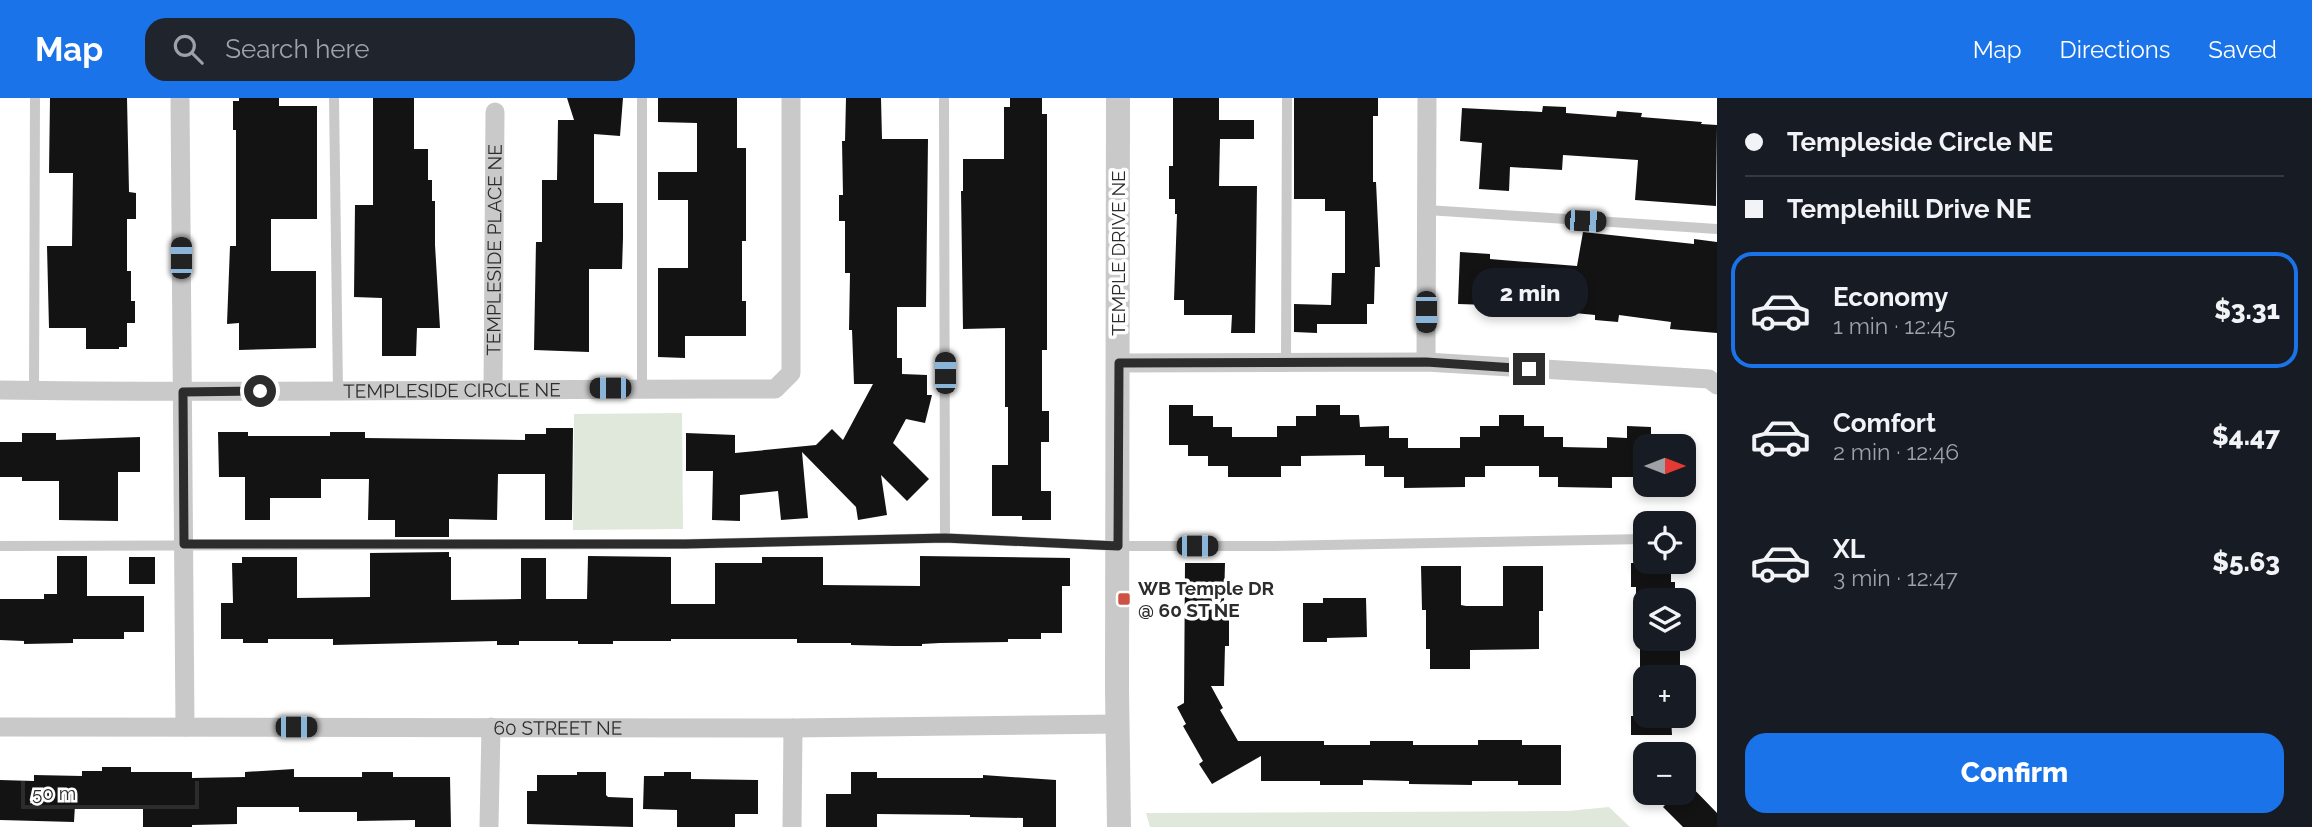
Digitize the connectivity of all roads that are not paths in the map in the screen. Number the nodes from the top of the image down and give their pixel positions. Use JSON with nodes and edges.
{"nodes":[{"id":1,"x":35,"y":98,"type":"edge"},
{"id":2,"x":180,"y":98,"type":"edge"},
{"id":3,"x":334,"y":98,"type":"edge"},
{"id":4,"x":642,"y":98,"type":"edge"},
{"id":5,"x":790,"y":98,"type":"edge"},
{"id":6,"x":944,"y":98,"type":"edge"},
{"id":7,"x":1118,"y":98,"type":"edge"},
{"id":8,"x":1287,"y":98,"type":"edge"},
{"id":9,"x":1427,"y":98,"type":"edge"},
{"id":10,"x":495,"y":112,"type":"dead end"},
{"id":11,"x":1427,"y":210,"type":"junction"},
{"id":12,"x":1717,"y":229,"type":"edge"},
{"id":13,"x":1286,"y":362,"type":"junction"},
{"id":14,"x":1426,"y":362,"type":"junction"},
{"id":15,"x":1119,"y":363,"type":"junction"},
{"id":16,"x":1717,"y":385,"type":"edge"},
{"id":17,"x":493,"y":388,"type":"junction"},
{"id":18,"x":642,"y":389,"type":"junction"},
{"id":19,"x":0,"y":390,"type":"edge"},
{"id":20,"x":34,"y":391,"type":"junction"},
{"id":21,"x":338,"y":391,"type":"junction"},
{"id":22,"x":183,"y":392,"type":"junction"},
{"id":23,"x":945,"y":538,"type":"junction"},
{"id":24,"x":1633,"y":539,"type":"edge"},
{"id":25,"x":184,"y":544,"type":"junction"},
{"id":26,"x":0,"y":546,"type":"edge"},
{"id":27,"x":1118,"y":546,"type":"junction"},
{"id":28,"x":1118,"y":724,"type":"junction"},
{"id":29,"x":0,"y":727,"type":"edge"},
{"id":30,"x":185,"y":727,"type":"junction"},
{"id":31,"x":491,"y":727,"type":"junction"},
{"id":32,"x":793,"y":728,"type":"junction"},
{"id":33,"x":489,"y":827,"type":"edge"},
{"id":34,"x":792,"y":827,"type":"edge"},
{"id":35,"x":1119,"y":827,"type":"edge"}],
"edges":[{"from":1,"to":20,"type":"lane"},
{"from":2,"to":22,"type":"street"},
{"from":3,"to":21,"type":"lane"},
{"from":4,"to":18,"type":"lane"},
{"from":5,"to":18,"type":"street","name":"TEMPLESIDE CIRCLE NE"},
{"from":6,"to":23,"type":"lane"},
{"from":7,"to":15,"type":"street","name":"TEMPLE DRIVE NE"},
{"from":8,"to":13,"type":"lane"},
{"from":9,"to":11,"type":"street"},
{"from":10,"to":17,"type":"street","name":"TEMPLESIDE PLACE NE"},
{"from":11,"to":12,"type":"lane"},
{"from":11,"to":14,"type":"street"},
{"from":13,"to":14,"type":"street"},
{"from":13,"to":15,"type":"street"},
{"from":14,"to":16,"type":"street"},
{"from":15,"to":27,"type":"street","name":"TEMPLE DRIVE NE"},
{"from":17,"to":18,"type":"street","name":"TEMPLESIDE CIRCLE NE"},
{"from":17,"to":21,"type":"street","name":"TEMPLESIDE CIRCLE NE"},
{"from":19,"to":20,"type":"street","name":"TEMPLESIDE CIRCLE NE"},
{"from":20,"to":22,"type":"street","name":"TEMPLESIDE CIRCLE NE"},
{"from":21,"to":22,"type":"street","name":"TEMPLESIDE CIRCLE NE"},
{"from":22,"to":25,"type":"street"},
{"from":23,"to":25,"type":"lane"},
{"from":23,"to":27,"type":"lane"},
{"from":24,"to":27,"type":"lane"},
{"from":25,"to":26,"type":"lane"},
{"from":25,"to":30,"type":"street"},
{"from":27,"to":28,"type":"street","name":"TEMPLE DRIVE NE"},
{"from":28,"to":32,"type":"street","name":"60 STREET NE"},
{"from":28,"to":35,"type":"street","name":"TEMPLE DRIVE NE"},
{"from":29,"to":30,"type":"street","name":"60 STREET NE"},
{"from":30,"to":31,"type":"street","name":"60 STREET NE"},
{"from":31,"to":32,"type":"street","name":"60 STREET NE"},
{"from":31,"to":33,"type":"street"},
{"from":32,"to":34,"type":"street"}]}
